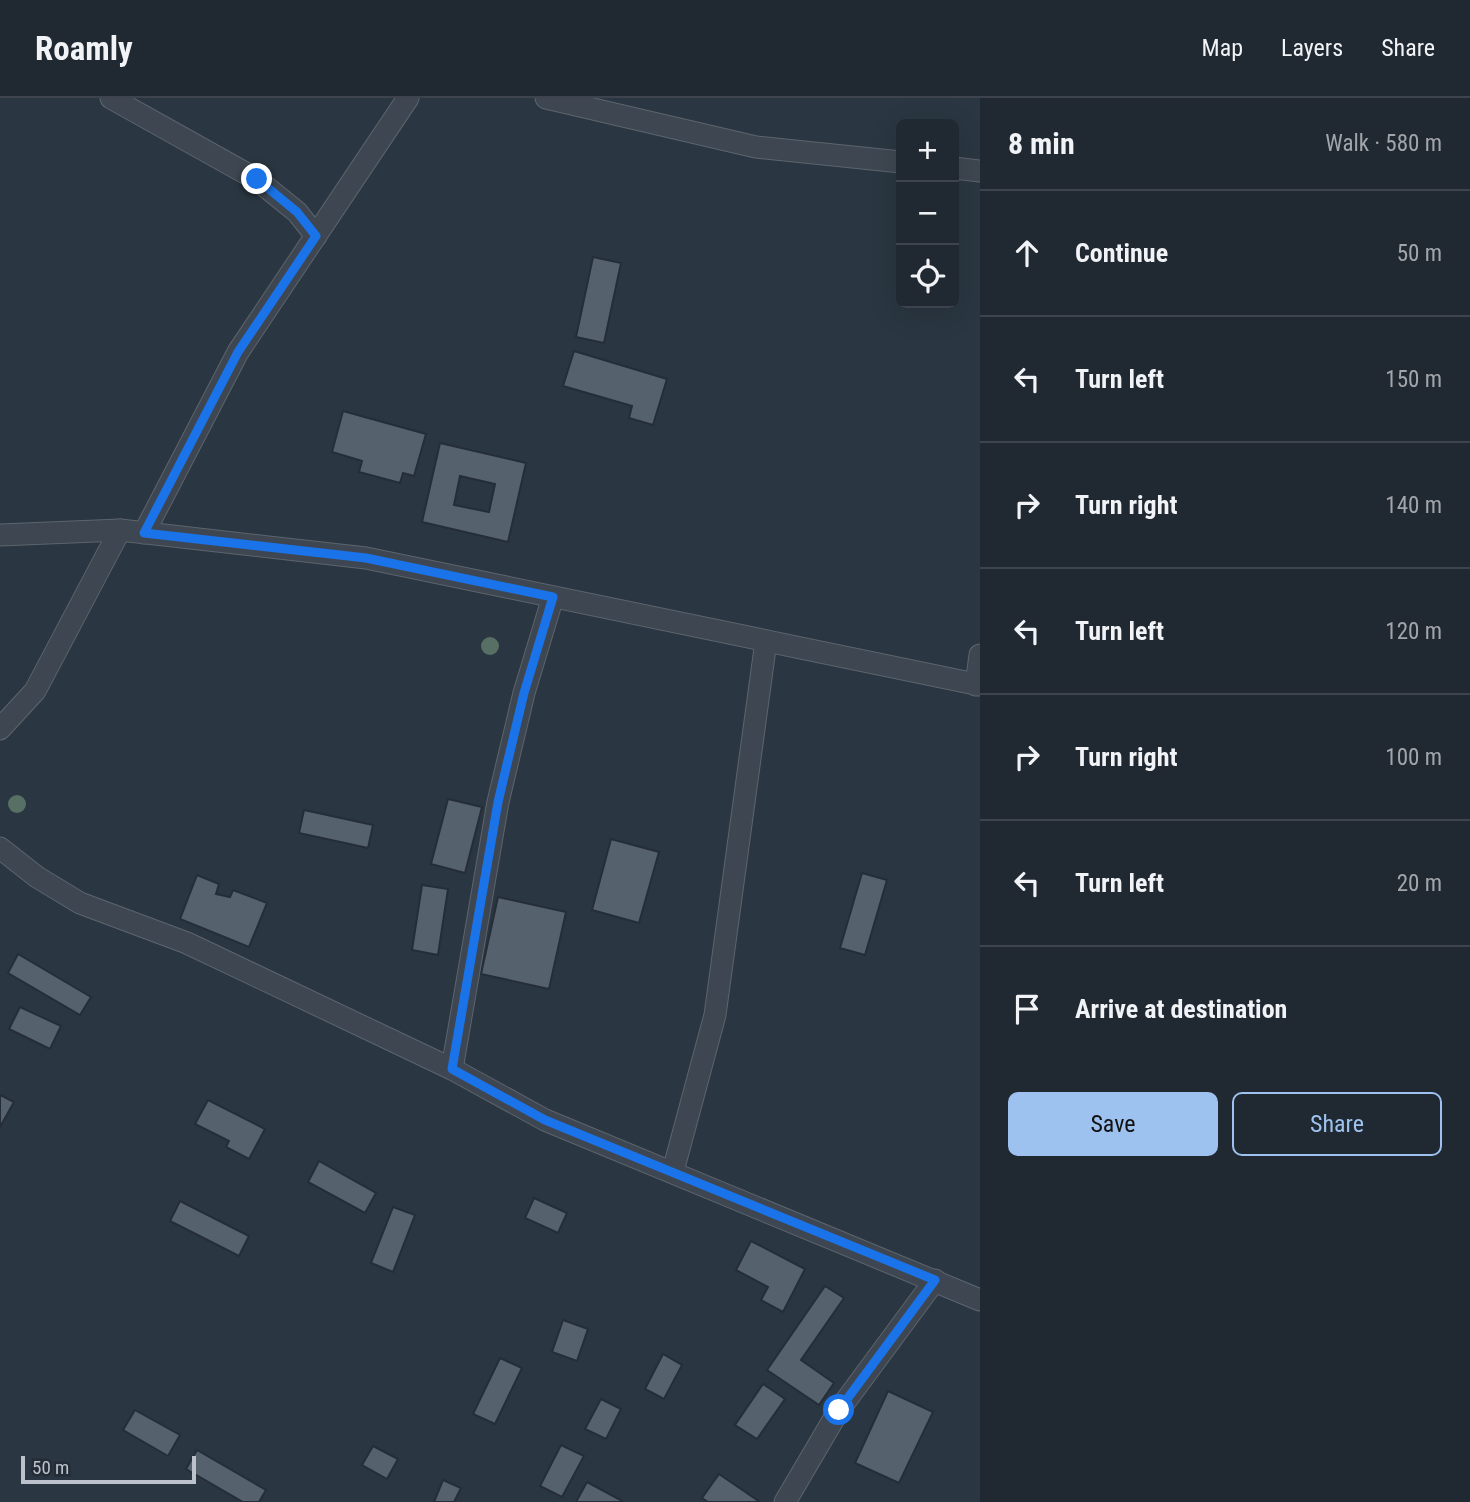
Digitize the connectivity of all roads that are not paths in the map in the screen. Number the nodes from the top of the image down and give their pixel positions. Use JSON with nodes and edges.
{"nodes":[{"id":1,"x":111,"y":98,"type":"edge"},
{"id":2,"x":408,"y":98,"type":"edge"},
{"id":3,"x":546,"y":98,"type":"edge"},
{"id":4,"x":896,"y":161,"type":"edge"},
{"id":5,"x":959,"y":169,"type":"edge"},
{"id":6,"x":980,"y":171,"type":"edge"},
{"id":7,"x":316,"y":236,"type":"junction"},
{"id":8,"x":120,"y":530,"type":"junction"},
{"id":9,"x":144,"y":533,"type":"junction"},
{"id":10,"x":0,"y":535,"type":"edge"},
{"id":11,"x":553,"y":597,"type":"junction"},
{"id":12,"x":765,"y":641,"type":"junction"},
{"id":13,"x":980,"y":655,"type":"edge"},
{"id":14,"x":978,"y":685,"type":"edge"},
{"id":15,"x":0,"y":729,"type":"edge"},
{"id":16,"x":0,"y":848,"type":"edge"},
{"id":17,"x":452,"y":1069,"type":"junction"},
{"id":18,"x":673,"y":1171,"type":"junction"},
{"id":19,"x":935,"y":1280,"type":"junction"},
{"id":20,"x":980,"y":1300,"type":"edge"},
{"id":21,"x":785,"y":1502,"type":"edge"}],
"edges":[{"from":1,"to":7,"type":"street"},
{"from":2,"to":7,"type":"street"},
{"from":3,"to":4,"type":"street"},
{"from":5,"to":6,"type":"street"},
{"from":7,"to":9,"type":"street"},
{"from":8,"to":9,"type":"street"},
{"from":8,"to":10,"type":"street"},
{"from":8,"to":15,"type":"street"},
{"from":9,"to":11,"type":"street"},
{"from":11,"to":12,"type":"street"},
{"from":11,"to":17,"type":"street"},
{"from":12,"to":14,"type":"street"},
{"from":12,"to":18,"type":"street"},
{"from":13,"to":14,"type":"street"},
{"from":16,"to":17,"type":"street"},
{"from":17,"to":18,"type":"street"},
{"from":18,"to":19,"type":"street"},
{"from":19,"to":20,"type":"street"},
{"from":19,"to":21,"type":"street"}]}
